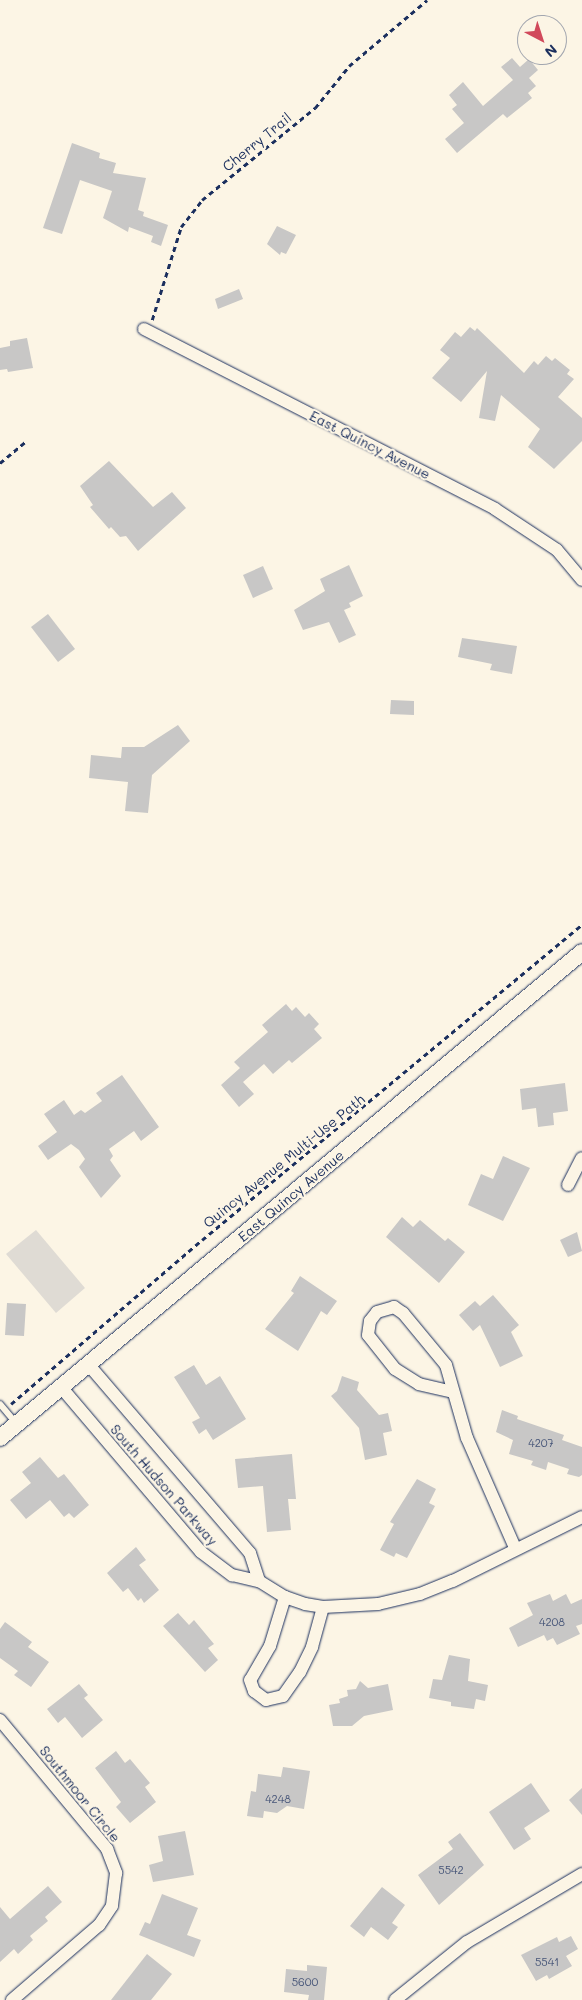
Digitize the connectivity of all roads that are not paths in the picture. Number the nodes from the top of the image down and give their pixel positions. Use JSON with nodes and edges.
{"nodes":[{"id":1,"x":146,"y":330,"type":"road end"},
{"id":2,"x":582,"y":580,"type":"edge"},
{"id":3,"x":582,"y":952,"type":"edge"},
{"id":4,"x":582,"y":1158,"type":"edge"},
{"id":5,"x":568,"y":1185,"type":"dead end"},
{"id":6,"x":88,"y":1364,"type":"junction"},
{"id":7,"x":61,"y":1387,"type":"junction"},
{"id":8,"x":453,"y":1392,"type":"junction"},
{"id":9,"x":2,"y":1407,"type":"edge"},
{"id":10,"x":17,"y":1424,"type":"junction"},
{"id":11,"x":0,"y":1438,"type":"edge"},
{"id":12,"x":582,"y":1517,"type":"edge"},
{"id":13,"x":515,"y":1548,"type":"junction"},
{"id":14,"x":259,"y":1581,"type":"junction"},
{"id":15,"x":286,"y":1598,"type":"junction"},
{"id":16,"x":322,"y":1607,"type":"junction"},
{"id":17,"x":0,"y":1720,"type":"edge"},
{"id":18,"x":582,"y":1874,"type":"edge"},
{"id":19,"x":12,"y":2000,"type":"edge"},
{"id":20,"x":395,"y":2000,"type":"edge"}],
"edges":[{"from":1,"to":2,"type":"street","name":"East Quincy Avenue"},
{"from":3,"to":6,"type":"street","name":"East Quincy Avenue"},
{"from":4,"to":5,"type":"street"},
{"from":6,"to":7,"type":"street","name":"East Quincy Avenue"},
{"from":6,"to":14,"type":"street","name":"South Hudson Parkway"},
{"from":7,"to":10,"type":"street","name":"East Quincy Avenue"},
{"from":7,"to":14,"type":"street","name":"South Hudson Parkway"},
{"from":8,"to":8,"type":"street"},
{"from":8,"to":13,"type":"street"},
{"from":9,"to":10,"type":"lane"},
{"from":10,"to":11,"type":"street","name":"East Quincy Avenue"},
{"from":12,"to":13,"type":"street","name":"South Hudson Parkway"},
{"from":13,"to":16,"type":"street","name":"South Hudson Parkway"},
{"from":14,"to":15,"type":"street","name":"South Hudson Parkway"},
{"from":15,"to":16,"type":"street","name":"South Hudson Parkway"},
{"from":15,"to":16,"type":"street"},
{"from":17,"to":19,"type":"street","name":"Southmoor Circle"},
{"from":18,"to":20,"type":"street"}]}
